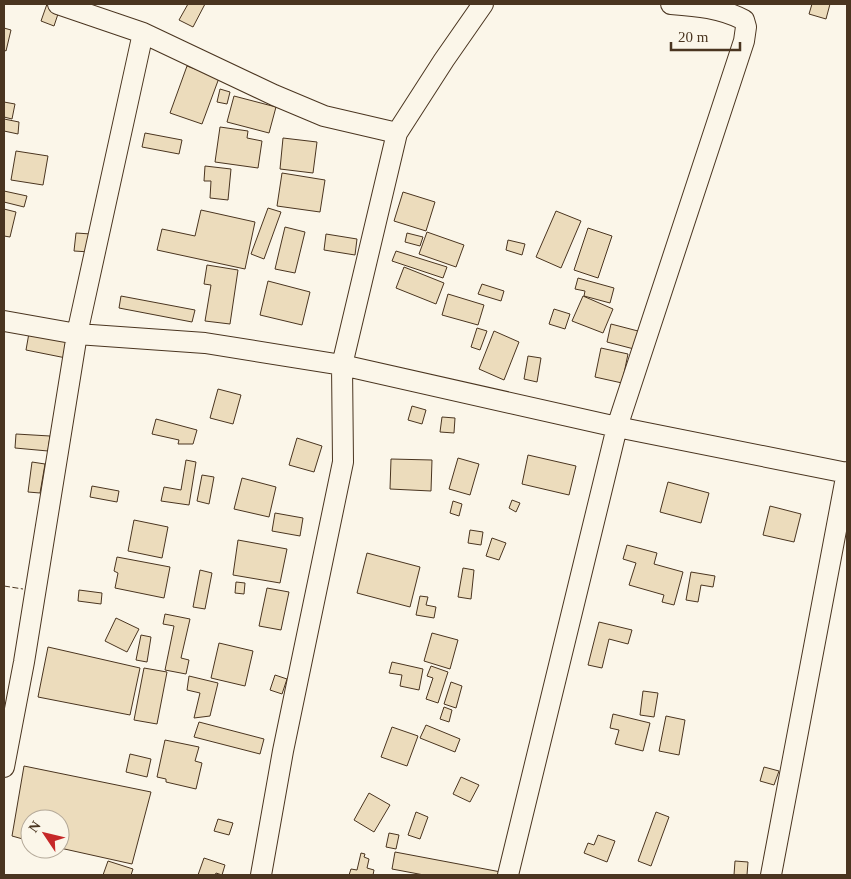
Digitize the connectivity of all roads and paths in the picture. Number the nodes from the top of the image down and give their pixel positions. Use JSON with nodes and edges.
{"nodes":[{"id":1,"x":58,"y":4,"type":"edge"},
{"id":2,"x":483,"y":4,"type":"edge"},
{"id":3,"x":672,"y":4,"type":"edge"},
{"id":4,"x":143,"y":33,"type":"junction"},
{"id":5,"x":397,"y":133,"type":"junction"},
{"id":6,"x":4,"y":321,"type":"edge"},
{"id":7,"x":77,"y":334,"type":"junction"},
{"id":8,"x":342,"y":365,"type":"junction"},
{"id":9,"x":617,"y":427,"type":"junction"},
{"id":10,"x":847,"y":473,"type":"edge"},
{"id":11,"x":4,"y":766,"type":"edge"},
{"id":12,"x":260,"y":875,"type":"edge"},
{"id":13,"x":508,"y":875,"type":"edge"},
{"id":14,"x":771,"y":875,"type":"edge"}],
"edges":[{"from":1,"to":4,"type":"street"},
{"from":2,"to":5,"type":"street"},
{"from":3,"to":9,"type":"street"},
{"from":4,"to":5,"type":"street"},
{"from":4,"to":7,"type":"street"},
{"from":5,"to":8,"type":"street"},
{"from":6,"to":7,"type":"street"},
{"from":7,"to":8,"type":"street"},
{"from":7,"to":11,"type":"street"},
{"from":8,"to":9,"type":"street"},
{"from":8,"to":12,"type":"street"},
{"from":9,"to":10,"type":"street"},
{"from":9,"to":13,"type":"street"},
{"from":10,"to":14,"type":"street"}]}
